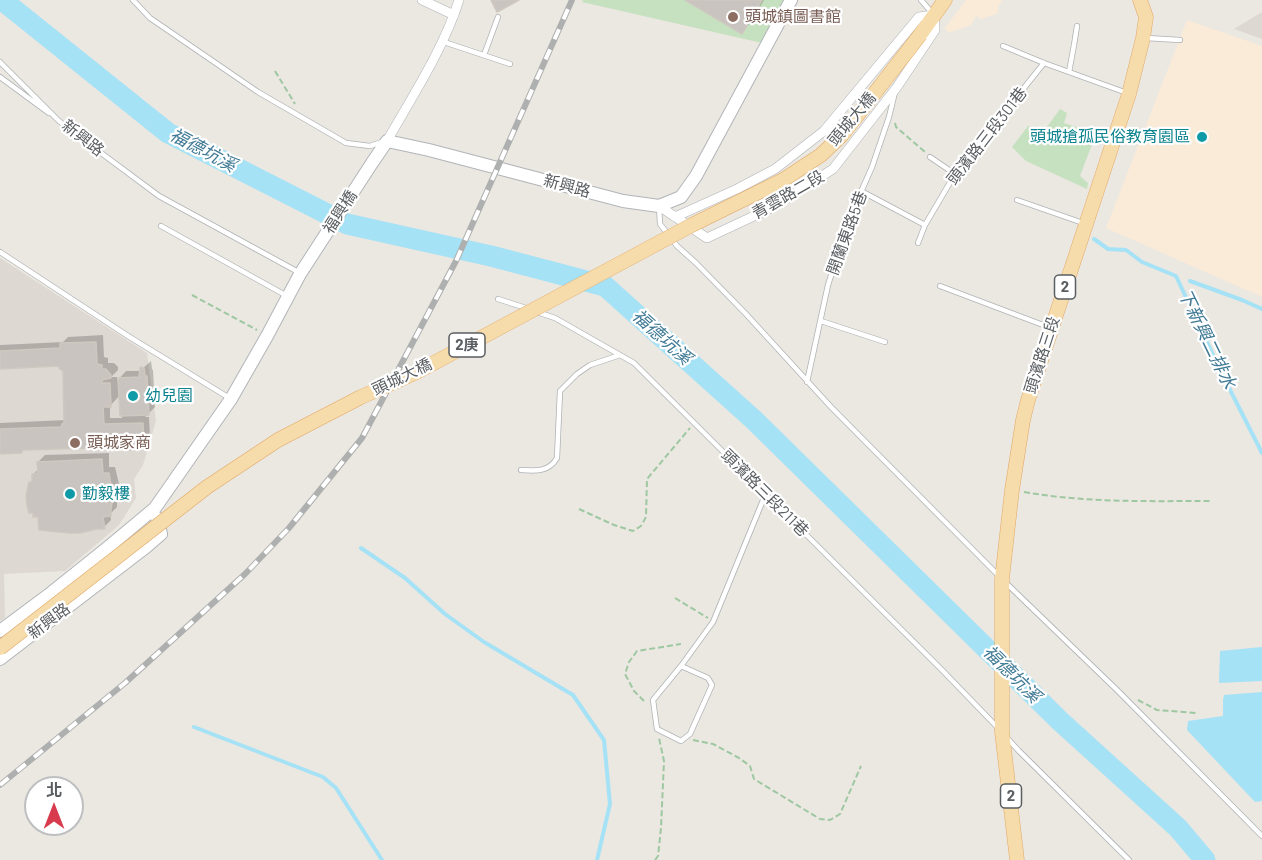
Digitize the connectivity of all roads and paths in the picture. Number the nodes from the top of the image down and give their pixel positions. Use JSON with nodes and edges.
{"nodes":[{"id":1,"x":133,"y":0,"type":"edge"},
{"id":2,"x":422,"y":0,"type":"edge"},
{"id":3,"x":459,"y":0,"type":"edge"},
{"id":4,"x":791,"y":0,"type":"edge"},
{"id":5,"x":921,"y":0,"type":"edge"},
{"id":6,"x":945,"y":0,"type":"edge"},
{"id":7,"x":1140,"y":0,"type":"edge"},
{"id":8,"x":454,"y":15,"type":"junction"},
{"id":9,"x":934,"y":15,"type":"junction"},
{"id":10,"x":498,"y":17,"type":"dead end"},
{"id":11,"x":1077,"y":26,"type":"dead end"},
{"id":12,"x":920,"y":35,"type":"joint"},
{"id":13,"x":1143,"y":38,"type":"junction"},
{"id":14,"x":1180,"y":40,"type":"dead end"},
{"id":15,"x":441,"y":41,"type":"junction"},
{"id":16,"x":1003,"y":46,"type":"dead end"},
{"id":17,"x":484,"y":55,"type":"junction"},
{"id":18,"x":0,"y":62,"type":"edge"},
{"id":19,"x":1044,"y":63,"type":"junction"},
{"id":20,"x":510,"y":64,"type":"dead end"},
{"id":21,"x":275,"y":71,"type":"dead end"},
{"id":22,"x":1069,"y":72,"type":"junction"},
{"id":23,"x":0,"y":77,"type":"edge"},
{"id":24,"x":897,"y":87,"type":"junction"},
{"id":25,"x":1129,"y":94,"type":"junction"},
{"id":26,"x":894,"y":99,"type":"junction"},
{"id":27,"x":59,"y":120,"type":"junction"},
{"id":28,"x":307,"y":121,"type":"junction"},
{"id":29,"x":387,"y":141,"type":"junction"},
{"id":30,"x":930,"y":156,"type":"joint"},
{"id":31,"x":955,"y":174,"type":"junction"},
{"id":32,"x":861,"y":191,"type":"junction"},
{"id":33,"x":1017,"y":200,"type":"dead end"},
{"id":34,"x":659,"y":206,"type":"junction"},
{"id":35,"x":675,"y":217,"type":"junction"},
{"id":36,"x":1086,"y":223,"type":"junction"},
{"id":37,"x":925,"y":225,"type":"junction"},
{"id":38,"x":160,"y":226,"type":"dead end"},
{"id":39,"x":918,"y":243,"type":"dead end"},
{"id":40,"x":0,"y":252,"type":"edge"},
{"id":41,"x":309,"y":261,"type":"joint"},
{"id":42,"x":300,"y":273,"type":"junction"},
{"id":43,"x":940,"y":286,"type":"dead end"},
{"id":44,"x":192,"y":295,"type":"dead end"},
{"id":45,"x":289,"y":297,"type":"junction"},
{"id":46,"x":498,"y":299,"type":"dead end"},
{"id":47,"x":821,"y":321,"type":"junction"},
{"id":48,"x":1051,"y":328,"type":"junction"},
{"id":49,"x":267,"y":336,"type":"junction"},
{"id":50,"x":885,"y":342,"type":"dead end"},
{"id":51,"x":621,"y":355,"type":"junction"},
{"id":52,"x":807,"y":382,"type":"junction"},
{"id":53,"x":231,"y":399,"type":"junction"},
{"id":54,"x":695,"y":424,"type":"junction"},
{"id":55,"x":521,"y":470,"type":"dead end"},
{"id":56,"x":1012,"y":490,"type":"junction"},
{"id":57,"x":766,"y":493,"type":"junction"},
{"id":58,"x":1212,"y":501,"type":"dead end"},
{"id":59,"x":155,"y":508,"type":"junction"},
{"id":60,"x":579,"y":509,"type":"dead end"},
{"id":61,"x":1002,"y":579,"type":"junction"},
{"id":62,"x":675,"y":598,"type":"dead end"},
{"id":63,"x":713,"y":622,"type":"junction"},
{"id":64,"x":0,"y":631,"type":"edge"},
{"id":65,"x":681,"y":644,"type":"dead end"},
{"id":66,"x":0,"y":648,"type":"edge"},
{"id":67,"x":0,"y":659,"type":"edge"},
{"id":68,"x":681,"y":666,"type":"junction"},
{"id":69,"x":1117,"y":690,"type":"junction"},
{"id":70,"x":655,"y":711,"type":"junction"},
{"id":71,"x":1197,"y":713,"type":"dead end"},
{"id":72,"x":657,"y":729,"type":"junction"},
{"id":73,"x":1002,"y":732,"type":"junction"},
{"id":74,"x":685,"y":739,"type":"junction"},
{"id":75,"x":861,"y":766,"type":"dead end"},
{"id":76,"x":1262,"y":836,"type":"edge"},
{"id":77,"x":655,"y":860,"type":"edge"},
{"id":78,"x":1017,"y":860,"type":"edge"},
{"id":79,"x":1129,"y":860,"type":"edge"}],
"edges":[{"from":1,"to":28,"type":"lane"},
{"from":2,"to":8,"type":"street"},
{"from":3,"to":8,"type":"street"},
{"from":4,"to":34,"type":"street"},
{"from":5,"to":9,"type":"lane"},
{"from":6,"to":9,"type":"main road","name":"青雲路二段","number":"2庚"},
{"from":7,"to":13,"type":"main road","name":"頭濱路三段","number":"2"},
{"from":8,"to":15,"type":"street"},
{"from":9,"to":12,"type":"main road","name":"青雲路二段","number":"2庚"},
{"from":9,"to":24,"type":"street","name":"青雲路二段"},
{"from":9,"to":35,"type":"street","name":"青雲路二段"},
{"from":10,"to":17,"type":"lane"},
{"from":11,"to":22,"type":"lane"},
{"from":12,"to":66,"type":"main road","name":"頭城大橋","number":"2庚","bridge":true},
{"from":13,"to":14,"type":"lane"},
{"from":13,"to":25,"type":"main road","name":"頭濱路三段","number":"2"},
{"from":15,"to":17,"type":"lane"},
{"from":15,"to":29,"type":"street"},
{"from":16,"to":19,"type":"lane"},
{"from":17,"to":20,"type":"lane"},
{"from":18,"to":27,"type":"lane","name":"新興路"},
{"from":19,"to":22,"type":"lane"},
{"from":19,"to":31,"type":"lane","name":"頭濱路三段301巷"},
{"from":21,"to":28,"type":"path"},
{"from":22,"to":25,"type":"lane"},
{"from":23,"to":27,"type":"lane"},
{"from":24,"to":26,"type":"lane","name":"開蘭東路5巷"},
{"from":24,"to":35,"type":"street","name":"青雲路二段"},
{"from":25,"to":36,"type":"main road","name":"頭濱路三段","number":"2"},
{"from":26,"to":30,"type":"path"},
{"from":26,"to":32,"type":"lane","name":"開蘭東路5巷"},
{"from":27,"to":42,"type":"lane","name":"新興路"},
{"from":28,"to":29,"type":"lane"},
{"from":29,"to":34,"type":"street","name":"新興路"},
{"from":29,"to":41,"type":"street","name":"福興橋"},
{"from":30,"to":31,"type":"lane"},
{"from":31,"to":37,"type":"lane","name":"頭濱路三段301巷"},
{"from":32,"to":37,"type":"lane"},
{"from":32,"to":47,"type":"lane","name":"開蘭東路5巷"},
{"from":33,"to":36,"type":"lane"},
{"from":34,"to":35,"type":"street","name":"青雲路二段"},
{"from":34,"to":52,"type":"lane"},
{"from":36,"to":48,"type":"main road","name":"頭濱路三段","number":"2"},
{"from":37,"to":39,"type":"lane","name":"頭濱路三段301巷"},
{"from":38,"to":45,"type":"lane"},
{"from":40,"to":53,"type":"lane"},
{"from":41,"to":42,"type":"street","name":"新興路"},
{"from":42,"to":45,"type":"street","name":"新興路"},
{"from":43,"to":48,"type":"lane"},
{"from":44,"to":49,"type":"path"},
{"from":45,"to":49,"type":"street","name":"新興路"},
{"from":46,"to":51,"type":"lane","name":"頭濱路三段211巷"},
{"from":47,"to":50,"type":"lane"},
{"from":47,"to":52,"type":"lane","name":"開蘭東路5巷"},
{"from":48,"to":56,"type":"main road","name":"頭濱路三段","number":"2"},
{"from":49,"to":53,"type":"street","name":"新興路"},
{"from":51,"to":54,"type":"lane","name":"頭濱路三段211巷"},
{"from":51,"to":55,"type":"lane"},
{"from":52,"to":61,"type":"lane"},
{"from":53,"to":59,"type":"street","name":"新興路"},
{"from":54,"to":57,"type":"lane","name":"頭濱路三段211巷"},
{"from":54,"to":60,"type":"path"},
{"from":56,"to":58,"type":"path"},
{"from":56,"to":61,"type":"main road","name":"頭濱路三段","number":"2"},
{"from":57,"to":63,"type":"lane"},
{"from":57,"to":73,"type":"lane","name":"頭濱路三段211巷"},
{"from":59,"to":64,"type":"street","name":"新興路"},
{"from":59,"to":67,"type":"street","name":"新興路"},
{"from":61,"to":69,"type":"lane"},
{"from":61,"to":73,"type":"main road","number":"2"},
{"from":62,"to":63,"type":"path"},
{"from":63,"to":68,"type":"lane"},
{"from":65,"to":70,"type":"path"},
{"from":68,"to":70,"type":"lane"},
{"from":68,"to":74,"type":"lane"},
{"from":69,"to":71,"type":"path"},
{"from":69,"to":76,"type":"lane"},
{"from":70,"to":72,"type":"lane"},
{"from":72,"to":74,"type":"lane"},
{"from":72,"to":77,"type":"path"},
{"from":73,"to":78,"type":"main road","number":"2"},
{"from":73,"to":79,"type":"lane","name":"頭濱路三段211巷"},
{"from":74,"to":75,"type":"path"}]}
